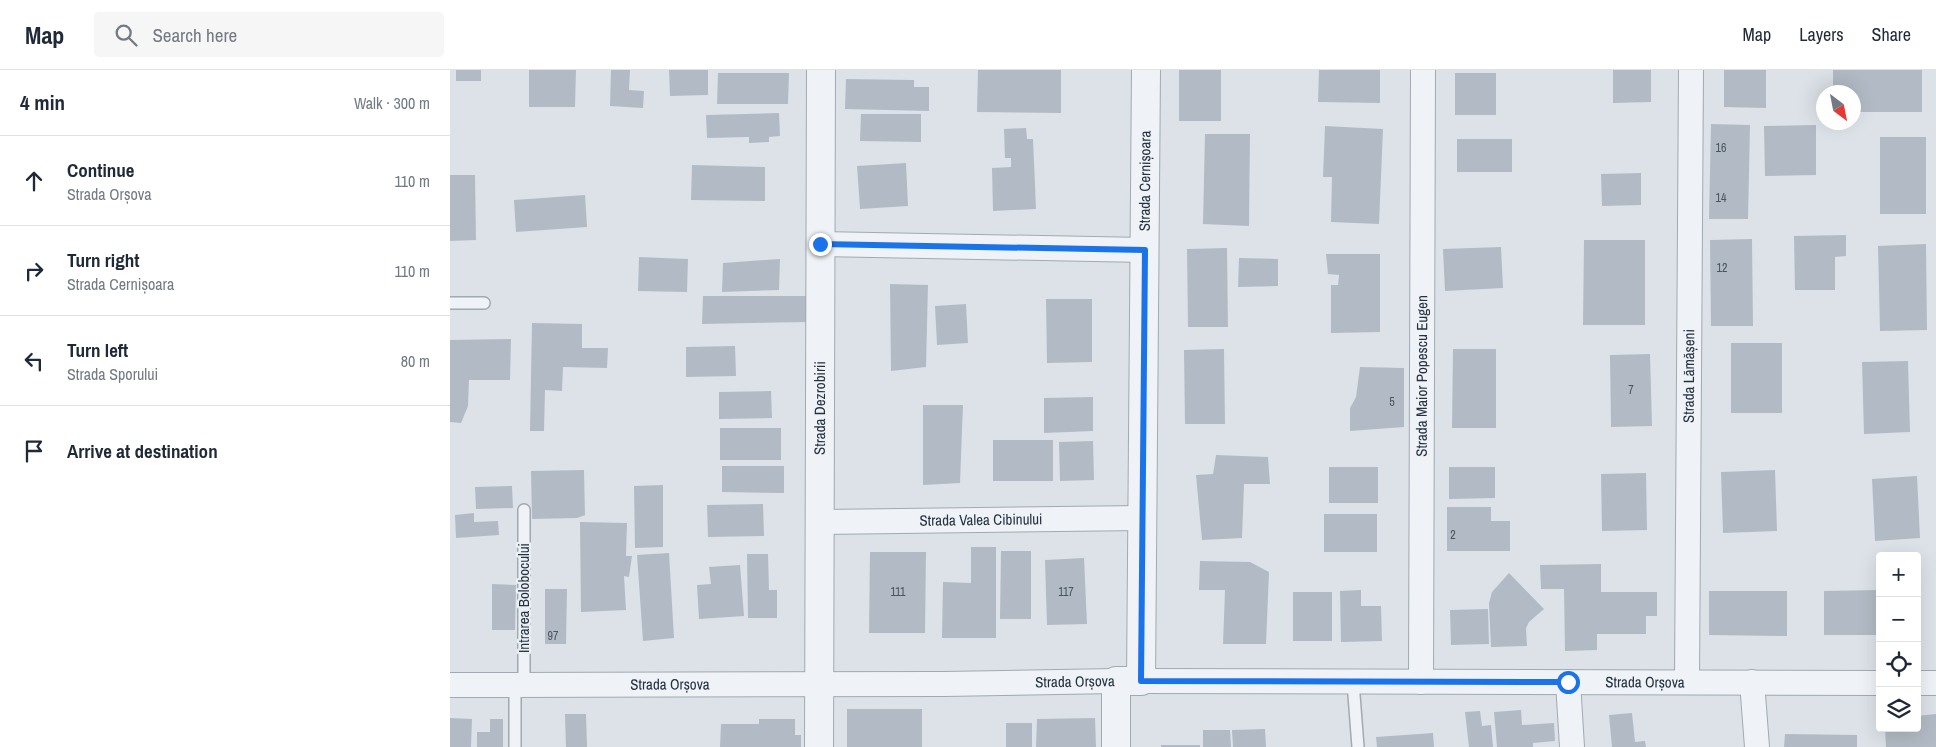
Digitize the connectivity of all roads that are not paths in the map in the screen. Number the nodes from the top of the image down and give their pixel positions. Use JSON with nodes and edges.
{"nodes":[{"id":1,"x":821,"y":70,"type":"edge"},
{"id":2,"x":1146,"y":70,"type":"edge"},
{"id":3,"x":1423,"y":70,"type":"edge"},
{"id":4,"x":1691,"y":70,"type":"edge"},
{"id":5,"x":820,"y":244,"type":"junction"},
{"id":6,"x":1145,"y":250,"type":"junction"},
{"id":7,"x":450,"y":303,"type":"edge"},
{"id":8,"x":484,"y":303,"type":"dead end"},
{"id":9,"x":524,"y":510,"type":"dead end"},
{"id":10,"x":1142,"y":518,"type":"junction"},
{"id":11,"x":820,"y":522,"type":"junction"},
{"id":12,"x":1128,"y":681,"type":"junction"},
{"id":13,"x":1687,"y":681,"type":"junction"},
{"id":14,"x":1353,"y":682,"type":"junction"},
{"id":15,"x":1420,"y":682,"type":"junction"},
{"id":16,"x":1568,"y":682,"type":"junction"},
{"id":17,"x":1752,"y":682,"type":"junction"},
{"id":18,"x":1876,"y":683,"type":"edge"},
{"id":19,"x":1921,"y":683,"type":"edge"},
{"id":20,"x":1936,"y":683,"type":"edge"},
{"id":21,"x":819,"y":684,"type":"junction"},
{"id":22,"x":450,"y":685,"type":"edge"},
{"id":23,"x":519,"y":686,"type":"junction"},
{"id":24,"x":515,"y":747,"type":"edge"},
{"id":25,"x":819,"y":747,"type":"edge"},
{"id":26,"x":1116,"y":747,"type":"edge"},
{"id":27,"x":1358,"y":747,"type":"edge"},
{"id":28,"x":1572,"y":747,"type":"edge"},
{"id":29,"x":1757,"y":747,"type":"edge"}],
"edges":[{"from":1,"to":5,"type":"street","name":"Strada Dezrobirii"},
{"from":2,"to":6,"type":"street","name":"Strada Cernișoara"},
{"from":3,"to":15,"type":"street","name":"Strada Maior Popescu Eugen"},
{"from":4,"to":13,"type":"street","name":"Strada Lămășeni"},
{"from":5,"to":6,"type":"street"},
{"from":5,"to":11,"type":"street","name":"Strada Dezrobirii"},
{"from":6,"to":10,"type":"street","name":"Strada Cernișoara"},
{"from":7,"to":8,"type":"lane"},
{"from":9,"to":23,"type":"lane","name":"Intrarea Bolobocului"},
{"from":10,"to":11,"type":"street","name":"Strada Valea Cibinului"},
{"from":10,"to":12,"type":"street","name":"Strada Cernișoara"},
{"from":11,"to":21,"type":"street","name":"Strada Dezrobirii"},
{"from":12,"to":14,"type":"street","name":"Strada Orșova"},
{"from":12,"to":21,"type":"street","name":"Strada Orșova"},
{"from":12,"to":26,"type":"street","name":"Strada Cernișoara"},
{"from":13,"to":16,"type":"street","name":"Strada Orșova"},
{"from":13,"to":17,"type":"street","name":"Strada Orșova"},
{"from":14,"to":15,"type":"street","name":"Strada Orșova"},
{"from":14,"to":27,"type":"lane"},
{"from":15,"to":16,"type":"street","name":"Strada Orșova"},
{"from":16,"to":28,"type":"street"},
{"from":17,"to":18,"type":"street","name":"Strada Orșova"},
{"from":17,"to":29,"type":"street"},
{"from":19,"to":20,"type":"street"},
{"from":21,"to":23,"type":"street","name":"Strada Orșova"},
{"from":21,"to":25,"type":"street","name":"Strada Dezrobirii"},
{"from":22,"to":23,"type":"street","name":"Strada Orșova"},
{"from":23,"to":24,"type":"lane","name":"Intrarea Bolobocului"}]}
